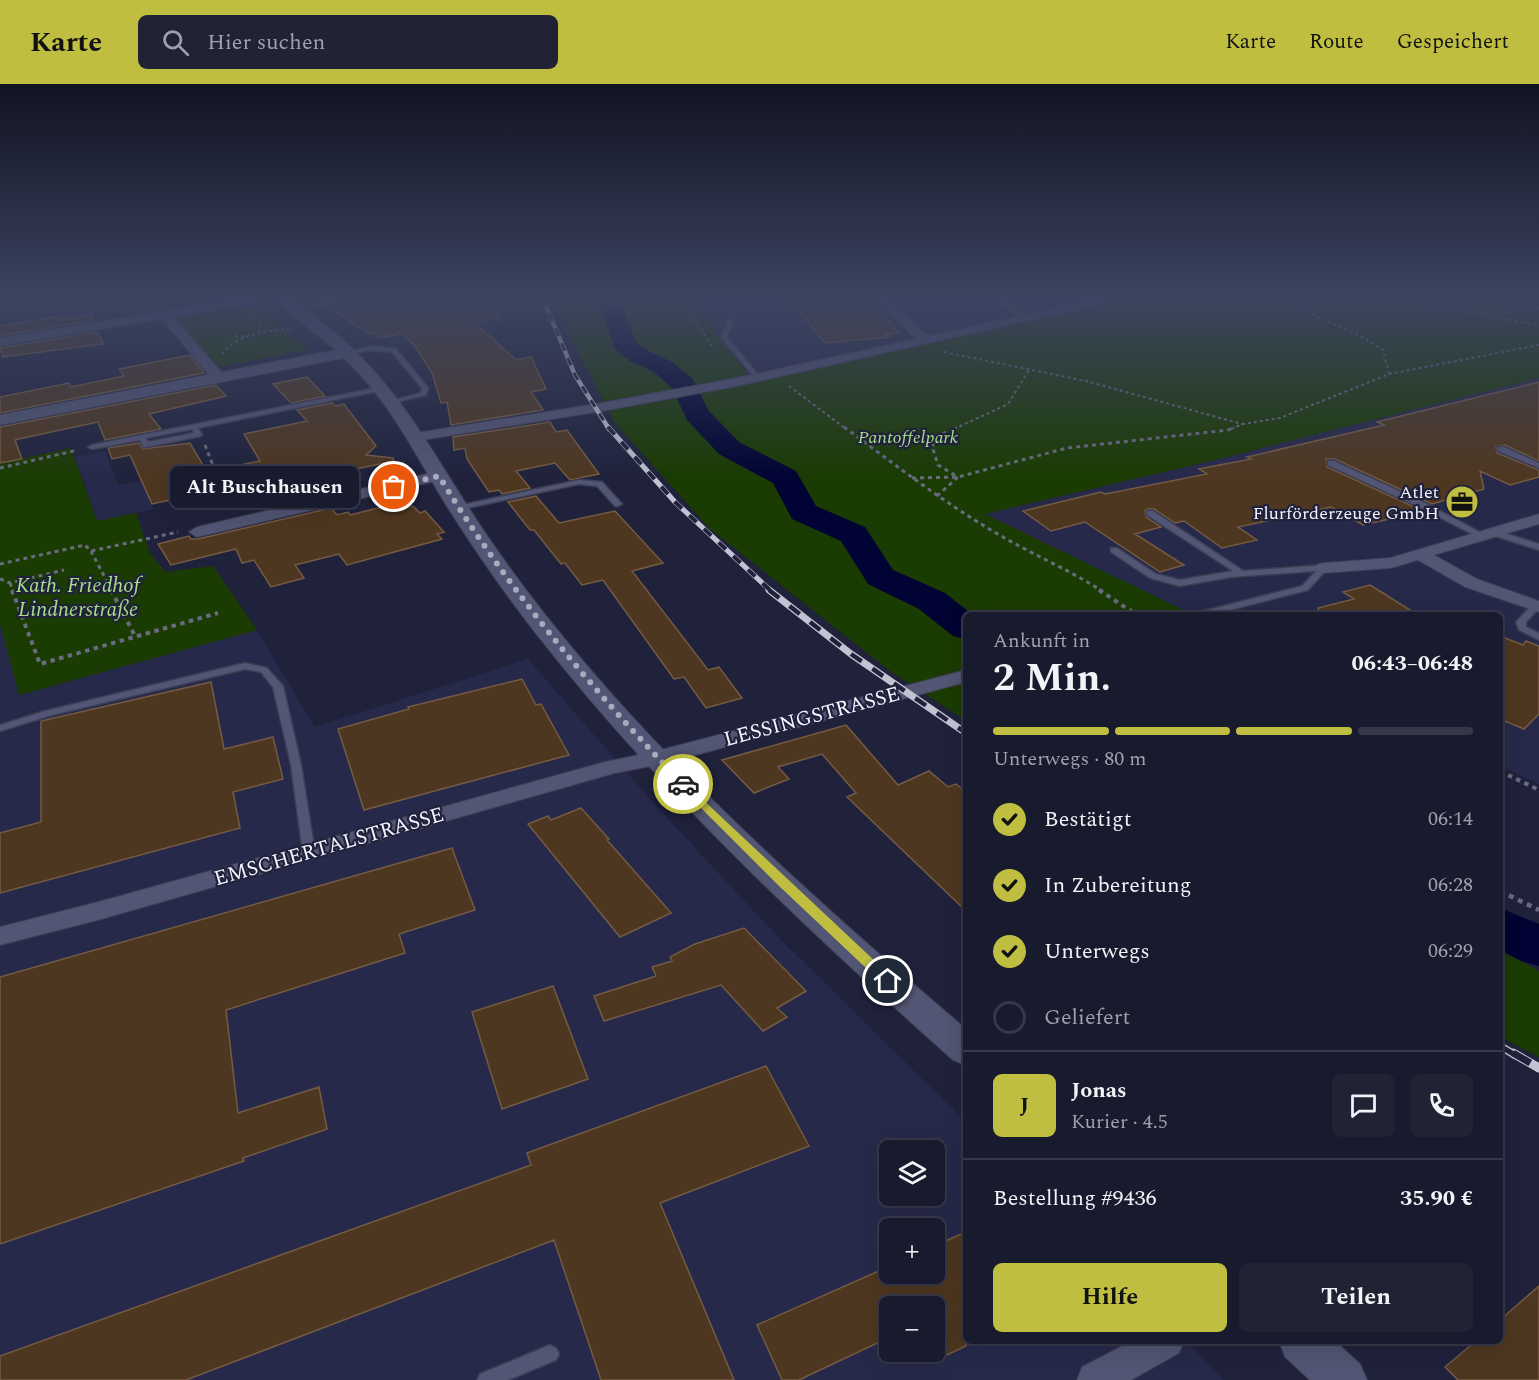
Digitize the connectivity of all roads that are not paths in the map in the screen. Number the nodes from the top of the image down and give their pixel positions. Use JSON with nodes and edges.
{"nodes":[{"id":1,"x":203,"y":359,"type":"edge"},
{"id":2,"x":308,"y":359,"type":"edge"},
{"id":3,"x":354,"y":359,"type":"edge"},
{"id":4,"x":402,"y":359,"type":"edge"},
{"id":5,"x":743,"y":359,"type":"edge"},
{"id":6,"x":842,"y":359,"type":"edge"},
{"id":7,"x":218,"y":377,"type":"junction"},
{"id":8,"x":758,"y":378,"type":"junction"},
{"id":9,"x":387,"y":395,"type":"junction"},
{"id":10,"x":0,"y":420,"type":"edge"},
{"id":11,"x":194,"y":426,"type":"junction"},
{"id":12,"x":142,"y":437,"type":"junction"},
{"id":13,"x":416,"y":437,"type":"junction"},
{"id":14,"x":92,"y":447,"type":"road end"},
{"id":15,"x":1501,"y":449,"type":"dead end"},
{"id":16,"x":1331,"y":463,"type":"dead end"},
{"id":17,"x":1539,"y":466,"type":"edge"},
{"id":18,"x":439,"y":476,"type":"junction"},
{"id":19,"x":618,"y":504,"type":"dead end"},
{"id":20,"x":458,"y":508,"type":"junction"},
{"id":21,"x":1150,"y":513,"type":"dead end"},
{"id":22,"x":1539,"y":519,"type":"edge"},
{"id":23,"x":197,"y":532,"type":"road end"},
{"id":24,"x":1489,"y":535,"type":"junction"},
{"id":25,"x":1539,"y":548,"type":"edge"},
{"id":26,"x":1114,"y":550,"type":"dead end"},
{"id":27,"x":1421,"y":555,"type":"junction"},
{"id":28,"x":1324,"y":568,"type":"junction"},
{"id":29,"x":1241,"y":574,"type":"junction"},
{"id":30,"x":1537,"y":607,"type":"edge"},
{"id":31,"x":1211,"y":612,"type":"edge"},
{"id":32,"x":1539,"y":637,"type":"edge"},
{"id":33,"x":963,"y":677,"type":"edge"},
{"id":34,"x":0,"y":728,"type":"edge"},
{"id":35,"x":658,"y":758,"type":"junction"},
{"id":36,"x":309,"y":853,"type":"junction"},
{"id":37,"x":0,"y":936,"type":"edge"},
{"id":38,"x":963,"y":1047,"type":"edge"},
{"id":39,"x":1161,"y":1344,"type":"edge"},
{"id":40,"x":1304,"y":1344,"type":"edge"},
{"id":41,"x":550,"y":1354,"type":"dead end"},
{"id":42,"x":486,"y":1380,"type":"edge"},
{"id":43,"x":1095,"y":1380,"type":"edge"},
{"id":44,"x":1344,"y":1380,"type":"edge"}],
"edges":[{"from":1,"to":7,"type":"street"},
{"from":2,"to":7,"type":"street"},
{"from":3,"to":9,"type":"street"},
{"from":4,"to":9,"type":"lane"},
{"from":5,"to":8,"type":"lane"},
{"from":6,"to":8,"type":"street"},
{"from":7,"to":10,"type":"street"},
{"from":8,"to":13,"type":"street"},
{"from":9,"to":11,"type":"lane"},
{"from":9,"to":13,"type":"street"},
{"from":11,"to":12,"type":"lane"},
{"from":11,"to":12,"type":"lane"},
{"from":12,"to":14,"type":"lane"},
{"from":13,"to":18,"type":"street"},
{"from":15,"to":17,"type":"lane"},
{"from":16,"to":24,"type":"lane"},
{"from":18,"to":20,"type":"street"},
{"from":18,"to":23,"type":"street"},
{"from":19,"to":20,"type":"lane"},
{"from":20,"to":35,"type":"street"},
{"from":21,"to":29,"type":"lane"},
{"from":22,"to":24,"type":"street"},
{"from":24,"to":25,"type":"lane"},
{"from":24,"to":27,"type":"street"},
{"from":26,"to":29,"type":"lane"},
{"from":27,"to":28,"type":"street"},
{"from":27,"to":30,"type":"street"},
{"from":28,"to":29,"type":"lane"},
{"from":28,"to":31,"type":"lane"},
{"from":30,"to":32,"type":"lane"},
{"from":33,"to":35,"type":"street","name":"LESSINGSTRASSE"},
{"from":34,"to":36,"type":"lane"},
{"from":35,"to":36,"type":"street","name":"EMSCHERTALSTRASSE"},
{"from":35,"to":38,"type":"street"},
{"from":36,"to":37,"type":"street","name":"EMSCHERTALSTRASSE"},
{"from":39,"to":43,"type":"street"},
{"from":40,"to":44,"type":"street"},
{"from":41,"to":42,"type":"lane"}]}
